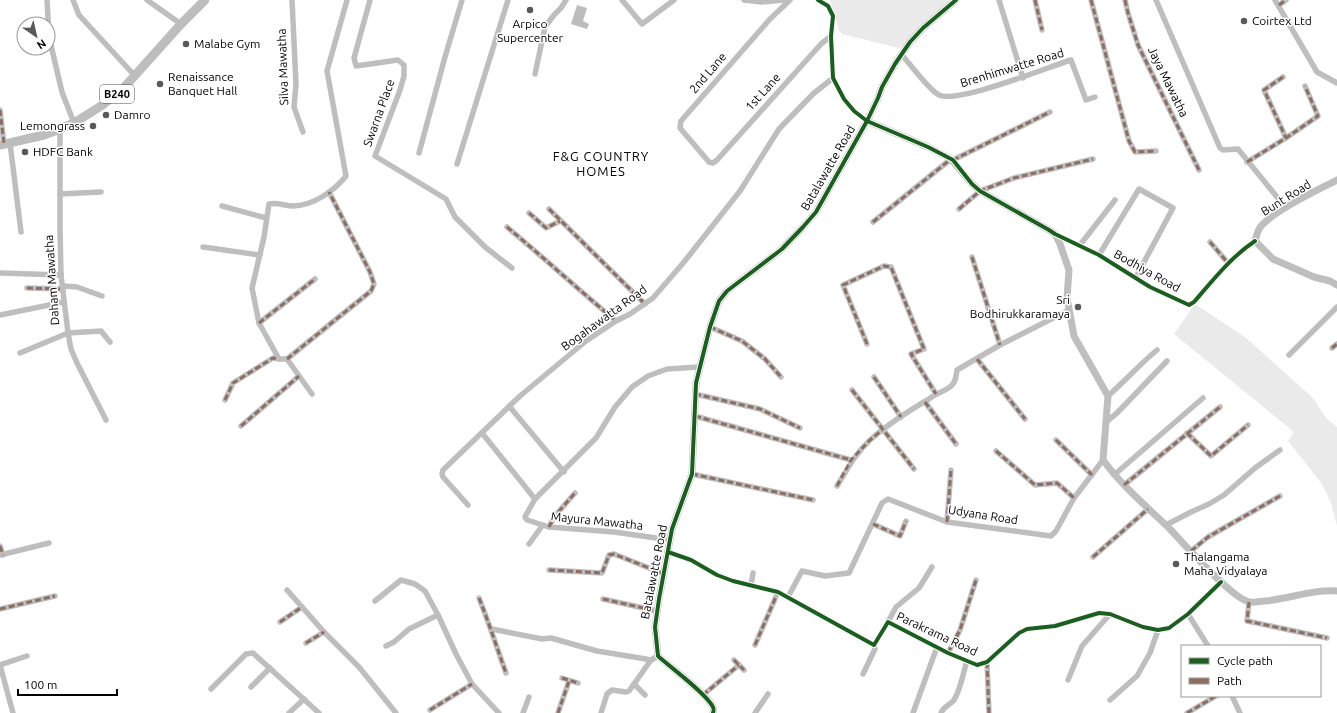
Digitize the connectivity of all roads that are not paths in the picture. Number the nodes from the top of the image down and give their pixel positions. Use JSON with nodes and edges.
{"nodes":[{"id":1,"x":46,"y":0,"type":"edge"},
{"id":2,"x":73,"y":0,"type":"edge"},
{"id":3,"x":148,"y":0,"type":"edge"},
{"id":4,"x":205,"y":0,"type":"edge"},
{"id":5,"x":292,"y":0,"type":"edge"},
{"id":6,"x":347,"y":0,"type":"edge"},
{"id":7,"x":370,"y":0,"type":"edge"},
{"id":8,"x":462,"y":0,"type":"edge"},
{"id":9,"x":508,"y":0,"type":"edge"},
{"id":10,"x":566,"y":0,"type":"edge"},
{"id":11,"x":622,"y":0,"type":"edge"},
{"id":12,"x":674,"y":0,"type":"edge"},
{"id":13,"x":744,"y":0,"type":"edge"},
{"id":14,"x":784,"y":0,"type":"edge"},
{"id":15,"x":790,"y":0,"type":"edge"},
{"id":16,"x":818,"y":0,"type":"edge"},
{"id":17,"x":956,"y":0,"type":"edge"},
{"id":18,"x":999,"y":0,"type":"edge"},
{"id":19,"x":1035,"y":0,"type":"edge"},
{"id":20,"x":1091,"y":0,"type":"edge"},
{"id":21,"x":1126,"y":0,"type":"edge"},
{"id":22,"x":1156,"y":0,"type":"edge"},
{"id":23,"x":1286,"y":0,"type":"edge"},
{"id":24,"x":1277,"y":3,"type":"edge"},
{"id":25,"x":196,"y":4,"type":"edge"},
{"id":26,"x":181,"y":24,"type":"junction"},
{"id":27,"x":1042,"y":30,"type":"dead end"},
{"id":28,"x":831,"y":36,"type":"junction"},
{"id":29,"x":902,"y":55,"type":"junction"},
{"id":30,"x":534,"y":74,"type":"dead end"},
{"id":31,"x":135,"y":76,"type":"junction"},
{"id":32,"x":1283,"y":77,"type":"dead end"},
{"id":33,"x":833,"y":78,"type":"junction"},
{"id":34,"x":1023,"y":78,"type":"junction"},
{"id":35,"x":1337,"y":83,"type":"edge"},
{"id":36,"x":1305,"y":86,"type":"dead end"},
{"id":37,"x":1095,"y":97,"type":"dead end"},
{"id":38,"x":0,"y":110,"type":"edge"},
{"id":39,"x":1050,"y":112,"type":"dead end"},
{"id":40,"x":867,"y":120,"type":"junction"},
{"id":41,"x":74,"y":123,"type":"junction"},
{"id":42,"x":60,"y":129,"type":"junction"},
{"id":43,"x":303,"y":132,"type":"dead end"},
{"id":44,"x":1286,"y":138,"type":"junction"},
{"id":45,"x":4,"y":144,"type":"edge"},
{"id":46,"x":1156,"y":151,"type":"dead end"},
{"id":47,"x":419,"y":153,"type":"dead end"},
{"id":48,"x":952,"y":159,"type":"junction"},
{"id":49,"x":1093,"y":159,"type":"dead end"},
{"id":50,"x":1248,"y":162,"type":"junction"},
{"id":51,"x":713,"y":163,"type":"joint"},
{"id":52,"x":457,"y":164,"type":"dead end"},
{"id":53,"x":1200,"y":170,"type":"dead end"},
{"id":54,"x":1337,"y":180,"type":"edge"},
{"id":55,"x":980,"y":191,"type":"junction"},
{"id":56,"x":101,"y":192,"type":"dead end"},
{"id":57,"x":329,"y":192,"type":"junction"},
{"id":58,"x":60,"y":194,"type":"junction"},
{"id":59,"x":1115,"y":200,"type":"dead end"},
{"id":60,"x":222,"y":206,"type":"dead end"},
{"id":61,"x":1286,"y":208,"type":"junction"},
{"id":62,"x":549,"y":209,"type":"dead end"},
{"id":63,"x":959,"y":209,"type":"dead end"},
{"id":64,"x":530,"y":213,"type":"dead end"},
{"id":65,"x":266,"y":218,"type":"junction"},
{"id":66,"x":560,"y":221,"type":"junction"},
{"id":67,"x":873,"y":222,"type":"dead end"},
{"id":68,"x":507,"y":227,"type":"dead end"},
{"id":69,"x":21,"y":232,"type":"dead end"},
{"id":70,"x":1055,"y":234,"type":"junction"},
{"id":71,"x":1255,"y":241,"type":"junction"},
{"id":72,"x":1210,"y":242,"type":"dead end"},
{"id":73,"x":1080,"y":245,"type":"junction"},
{"id":74,"x":203,"y":247,"type":"dead end"},
{"id":75,"x":260,"y":255,"type":"junction"},
{"id":76,"x":1099,"y":255,"type":"junction"},
{"id":77,"x":972,"y":257,"type":"dead end"},
{"id":78,"x":1228,"y":263,"type":"junction"},
{"id":79,"x":512,"y":268,"type":"dead end"},
{"id":80,"x":0,"y":273,"type":"edge"},
{"id":81,"x":61,"y":275,"type":"junction"},
{"id":82,"x":1136,"y":277,"type":"junction"},
{"id":83,"x":315,"y":280,"type":"dead end"},
{"id":84,"x":1337,"y":285,"type":"edge"},
{"id":85,"x":63,"y":287,"type":"junction"},
{"id":86,"x":27,"y":288,"type":"dead end"},
{"id":87,"x":102,"y":296,"type":"dead end"},
{"id":88,"x":64,"y":302,"type":"junction"},
{"id":89,"x":645,"y":304,"type":"junction"},
{"id":90,"x":1337,"y":307,"type":"edge"},
{"id":91,"x":1069,"y":310,"type":"junction"},
{"id":92,"x":0,"y":315,"type":"edge"},
{"id":93,"x":616,"y":320,"type":"junction"},
{"id":94,"x":259,"y":324,"type":"junction"},
{"id":95,"x":710,"y":327,"type":"junction"},
{"id":96,"x":68,"y":333,"type":"junction"},
{"id":97,"x":110,"y":342,"type":"dead end"},
{"id":98,"x":867,"y":344,"type":"dead end"},
{"id":99,"x":1000,"y":346,"type":"junction"},
{"id":100,"x":1157,"y":350,"type":"dead end"},
{"id":101,"x":20,"y":353,"type":"dead end"},
{"id":102,"x":1290,"y":355,"type":"dead end"},
{"id":103,"x":279,"y":359,"type":"junction"},
{"id":104,"x":287,"y":359,"type":"junction"},
{"id":105,"x":977,"y":359,"type":"junction"},
{"id":106,"x":1167,"y":361,"type":"dead end"},
{"id":107,"x":699,"y":367,"type":"junction"},
{"id":108,"x":299,"y":376,"type":"junction"},
{"id":109,"x":781,"y":377,"type":"dead end"},
{"id":110,"x":874,"y":377,"type":"dead end"},
{"id":111,"x":852,"y":390,"type":"dead end"},
{"id":112,"x":312,"y":394,"type":"dead end"},
{"id":113,"x":695,"y":394,"type":"junction"},
{"id":114,"x":936,"y":394,"type":"junction"},
{"id":115,"x":1108,"y":396,"type":"junction"},
{"id":116,"x":1203,"y":398,"type":"dead end"},
{"id":117,"x":225,"y":400,"type":"dead end"},
{"id":118,"x":925,"y":402,"type":"junction"},
{"id":119,"x":509,"y":406,"type":"junction"},
{"id":120,"x":1220,"y":407,"type":"dead end"},
{"id":121,"x":695,"y":416,"type":"junction"},
{"id":122,"x":902,"y":417,"type":"junction"},
{"id":123,"x":1025,"y":419,"type":"dead end"},
{"id":124,"x":106,"y":420,"type":"dead end"},
{"id":125,"x":1106,"y":422,"type":"junction"},
{"id":126,"x":1248,"y":425,"type":"dead end"},
{"id":127,"x":241,"y":426,"type":"dead end"},
{"id":128,"x":800,"y":428,"type":"dead end"},
{"id":129,"x":882,"y":430,"type":"junction"},
{"id":130,"x":482,"y":433,"type":"junction"},
{"id":131,"x":1188,"y":433,"type":"junction"},
{"id":132,"x":1056,"y":440,"type":"dead end"},
{"id":133,"x":956,"y":444,"type":"dead end"},
{"id":134,"x":1280,"y":450,"type":"dead end"},
{"id":135,"x":996,"y":451,"type":"dead end"},
{"id":136,"x":852,"y":460,"type":"junction"},
{"id":137,"x":1103,"y":460,"type":"junction"},
{"id":138,"x":914,"y":469,"type":"dead end"},
{"id":139,"x":951,"y":470,"type":"dead end"},
{"id":140,"x":564,"y":472,"type":"junction"},
{"id":141,"x":692,"y":474,"type":"junction"},
{"id":142,"x":1092,"y":475,"type":"junction"},
{"id":143,"x":1114,"y":475,"type":"junction"},
{"id":144,"x":1124,"y":485,"type":"junction"},
{"id":145,"x":838,"y":486,"type":"dead end"},
{"id":146,"x":575,"y":493,"type":"dead end"},
{"id":147,"x":1280,"y":496,"type":"dead end"},
{"id":148,"x":1074,"y":498,"type":"junction"},
{"id":149,"x":535,"y":499,"type":"junction"},
{"id":150,"x":813,"y":500,"type":"dead end"},
{"id":151,"x":468,"y":506,"type":"dead end"},
{"id":152,"x":1148,"y":509,"type":"junction"},
{"id":153,"x":906,"y":521,"type":"dead end"},
{"id":154,"x":947,"y":522,"type":"junction"},
{"id":155,"x":873,"y":524,"type":"junction"},
{"id":156,"x":1166,"y":525,"type":"junction"},
{"id":157,"x":542,"y":526,"type":"junction"},
{"id":158,"x":549,"y":528,"type":"junction"},
{"id":159,"x":670,"y":540,"type":"junction"},
{"id":160,"x":49,"y":543,"type":"dead end"},
{"id":161,"x":529,"y":544,"type":"dead end"},
{"id":162,"x":0,"y":546,"type":"edge"},
{"id":163,"x":1191,"y":551,"type":"junction"},
{"id":164,"x":668,"y":552,"type":"junction"},
{"id":165,"x":2,"y":555,"type":"edge"},
{"id":166,"x":1093,"y":556,"type":"dead end"},
{"id":167,"x":932,"y":567,"type":"dead end"},
{"id":168,"x":549,"y":570,"type":"dead end"},
{"id":169,"x":753,"y":573,"type":"dead end"},
{"id":170,"x":664,"y":574,"type":"junction"},
{"id":171,"x":976,"y":580,"type":"dead end"},
{"id":172,"x":1221,"y":582,"type":"junction"},
{"id":173,"x":751,"y":585,"type":"junction"},
{"id":174,"x":287,"y":590,"type":"dead end"},
{"id":175,"x":1337,"y":591,"type":"edge"},
{"id":176,"x":778,"y":592,"type":"junction"},
{"id":177,"x":55,"y":596,"type":"dead end"},
{"id":178,"x":788,"y":597,"type":"junction"},
{"id":179,"x":479,"y":598,"type":"dead end"},
{"id":180,"x":603,"y":599,"type":"dead end"},
{"id":181,"x":375,"y":601,"type":"dead end"},
{"id":182,"x":1250,"y":602,"type":"junction"},
{"id":183,"x":302,"y":607,"type":"junction"},
{"id":184,"x":0,"y":609,"type":"edge"},
{"id":185,"x":657,"y":611,"type":"junction"},
{"id":186,"x":438,"y":614,"type":"junction"},
{"id":187,"x":1110,"y":614,"type":"junction"},
{"id":188,"x":1188,"y":614,"type":"junction"},
{"id":189,"x":280,"y":622,"type":"dead end"},
{"id":190,"x":888,"y":622,"type":"junction"},
{"id":191,"x":492,"y":629,"type":"junction"},
{"id":192,"x":1158,"y":630,"type":"junction"},
{"id":193,"x":324,"y":632,"type":"junction"},
{"id":194,"x":1327,"y":638,"type":"dead end"},
{"id":195,"x":306,"y":643,"type":"dead end"},
{"id":196,"x":755,"y":645,"type":"dead end"},
{"id":197,"x":874,"y":645,"type":"junction"},
{"id":198,"x":1207,"y":645,"type":"edge"},
{"id":199,"x":386,"y":646,"type":"dead end"},
{"id":200,"x":937,"y":647,"type":"junction"},
{"id":201,"x":948,"y":653,"type":"junction"},
{"id":202,"x":27,"y":656,"type":"dead end"},
{"id":203,"x":654,"y":658,"type":"junction"},
{"id":204,"x":734,"y":660,"type":"dead end"},
{"id":205,"x":967,"y":661,"type":"junction"},
{"id":206,"x":987,"y":662,"type":"junction"},
{"id":207,"x":0,"y":665,"type":"edge"},
{"id":208,"x":739,"y":665,"type":"junction"},
{"id":209,"x":270,"y":668,"type":"junction"},
{"id":210,"x":744,"y":670,"type":"dead end"},
{"id":211,"x":506,"y":673,"type":"dead end"},
{"id":212,"x":863,"y":674,"type":"dead end"},
{"id":213,"x":562,"y":678,"type":"dead end"},
{"id":214,"x":1068,"y":680,"type":"dead end"},
{"id":215,"x":569,"y":681,"type":"junction"},
{"id":216,"x":578,"y":683,"type":"dead end"},
{"id":217,"x":472,"y":684,"type":"junction"},
{"id":218,"x":634,"y":684,"type":"junction"},
{"id":219,"x":251,"y":687,"type":"dead end"},
{"id":220,"x":211,"y":689,"type":"dead end"},
{"id":221,"x":768,"y":694,"type":"dead end"},
{"id":222,"x":645,"y":695,"type":"dead end"},
{"id":223,"x":703,"y":695,"type":"junction"},
{"id":224,"x":528,"y":697,"type":"dead end"},
{"id":225,"x":1214,"y":697,"type":"edge"},
{"id":226,"x":1232,"y":697,"type":"edge"},
{"id":227,"x":304,"y":699,"type":"junction"},
{"id":228,"x":1110,"y":700,"type":"dead end"},
{"id":229,"x":430,"y":710,"type":"dead end"},
{"id":230,"x":13,"y":713,"type":"edge"},
{"id":231,"x":289,"y":713,"type":"edge"},
{"id":232,"x":319,"y":713,"type":"edge"},
{"id":233,"x":396,"y":713,"type":"edge"},
{"id":234,"x":499,"y":713,"type":"edge"},
{"id":235,"x":523,"y":713,"type":"edge"},
{"id":236,"x":558,"y":713,"type":"edge"},
{"id":237,"x":601,"y":713,"type":"edge"},
{"id":238,"x":714,"y":713,"type":"edge"},
{"id":239,"x":754,"y":713,"type":"edge"},
{"id":240,"x":913,"y":713,"type":"edge"},
{"id":241,"x":941,"y":713,"type":"edge"},
{"id":242,"x":989,"y":713,"type":"edge"},
{"id":243,"x":1187,"y":713,"type":"edge"},
{"id":244,"x":1240,"y":713,"type":"edge"}],
"edges":[{"from":1,"to":41,"type":"street"},
{"from":2,"to":31,"type":"street"},
{"from":3,"to":26,"type":"street"},
{"from":4,"to":25,"type":"main road","number":"B240"},
{"from":5,"to":43,"type":"street","name":"Silva Mawatha"},
{"from":6,"to":57,"type":"street"},
{"from":7,"to":79,"type":"street","name":"Swarna Place"},
{"from":8,"to":47,"type":"street"},
{"from":9,"to":52,"type":"street"},
{"from":10,"to":30,"type":"street"},
{"from":11,"to":12,"type":"street"},
{"from":13,"to":14,"type":"street"},
{"from":15,"to":51,"type":"street","name":"2nd Lane"},
{"from":16,"to":28,"type":"street"},
{"from":17,"to":29,"type":"street","name":"Batalawatte Road"},
{"from":18,"to":34,"type":"street"},
{"from":19,"to":27,"type":"street"},
{"from":20,"to":46,"type":"street"},
{"from":21,"to":53,"type":"street","name":"Jaya Mawatha"},
{"from":22,"to":50,"type":"street"},
{"from":23,"to":24,"type":"street"},
{"from":24,"to":35,"type":"street"},
{"from":25,"to":26,"type":"main road","number":"B240"},
{"from":26,"to":31,"type":"main road","number":"B240"},
{"from":28,"to":33,"type":"street"},
{"from":28,"to":51,"type":"street","name":"1st Lane"},
{"from":29,"to":34,"type":"street","name":"Brenhimwatte Road"},
{"from":29,"to":40,"type":"street","name":"Batalawatte Road"},
{"from":31,"to":41,"type":"main road","number":"B240"},
{"from":32,"to":44,"type":"street"},
{"from":33,"to":40,"type":"street"},
{"from":33,"to":89,"type":"street","name":"Bogahawatta Road"},
{"from":34,"to":37,"type":"street","name":"Brenhimwatte Road"},
{"from":36,"to":44,"type":"street"},
{"from":38,"to":45,"type":"street"},
{"from":39,"to":48,"type":"street"},
{"from":40,"to":48,"type":"street"},
{"from":40,"to":95,"type":"street","name":"Batalawatte Road"},
{"from":41,"to":42,"type":"main road","number":"B240"},
{"from":42,"to":45,"type":"main road","number":"B240"},
{"from":42,"to":58,"type":"street","name":"Daham Mawatha"},
{"from":44,"to":50,"type":"street"},
{"from":45,"to":69,"type":"street"},
{"from":48,"to":55,"type":"street"},
{"from":48,"to":67,"type":"street"},
{"from":49,"to":55,"type":"street"},
{"from":50,"to":61,"type":"street"},
{"from":54,"to":61,"type":"street","name":"Bunt Road"},
{"from":55,"to":63,"type":"street"},
{"from":55,"to":70,"type":"street"},
{"from":56,"to":58,"type":"street"},
{"from":57,"to":65,"type":"street"},
{"from":57,"to":104,"type":"street"},
{"from":58,"to":81,"type":"street","name":"Daham Mawatha"},
{"from":59,"to":73,"type":"street"},
{"from":60,"to":65,"type":"street"},
{"from":61,"to":71,"type":"street","name":"Bunt Road"},
{"from":62,"to":66,"type":"street"},
{"from":64,"to":66,"type":"street"},
{"from":65,"to":75,"type":"street"},
{"from":66,"to":89,"type":"street"},
{"from":68,"to":93,"type":"street"},
{"from":70,"to":73,"type":"street","name":"Bodhiya Road"},
{"from":70,"to":91,"type":"street"},
{"from":71,"to":78,"type":"street","name":"Bodhiya Road"},
{"from":71,"to":84,"type":"street"},
{"from":72,"to":78,"type":"street"},
{"from":73,"to":76,"type":"street","name":"Bodhiya Road"},
{"from":74,"to":75,"type":"street"},
{"from":75,"to":94,"type":"street"},
{"from":76,"to":82,"type":"street","name":"Bodhiya Road"},
{"from":76,"to":82,"type":"street"},
{"from":77,"to":99,"type":"street"},
{"from":78,"to":82,"type":"street","name":"Bodhiya Road"},
{"from":80,"to":81,"type":"street"},
{"from":81,"to":85,"type":"street","name":"Daham Mawatha"},
{"from":83,"to":94,"type":"street"},
{"from":85,"to":86,"type":"street"},
{"from":85,"to":87,"type":"street"},
{"from":85,"to":88,"type":"street","name":"Daham Mawatha"},
{"from":88,"to":92,"type":"street"},
{"from":88,"to":96,"type":"street","name":"Daham Mawatha"},
{"from":89,"to":93,"type":"street","name":"Bogahawatta Road"},
{"from":90,"to":102,"type":"street"},
{"from":91,"to":99,"type":"street"},
{"from":91,"to":115,"type":"street"},
{"from":93,"to":119,"type":"street","name":"Bogahawatta Road"},
{"from":94,"to":103,"type":"street"},
{"from":95,"to":107,"type":"street","name":"Batalawatte Road"},
{"from":95,"to":109,"type":"street"},
{"from":96,"to":97,"type":"street"},
{"from":96,"to":101,"type":"street"},
{"from":96,"to":124,"type":"street","name":"Daham Mawatha"},
{"from":98,"to":114,"type":"street"},
{"from":99,"to":105,"type":"street"},
{"from":100,"to":115,"type":"street"},
{"from":103,"to":104,"type":"street"},
{"from":103,"to":117,"type":"street"},
{"from":104,"to":108,"type":"street"},
{"from":105,"to":114,"type":"street"},
{"from":105,"to":123,"type":"street"},
{"from":106,"to":125,"type":"street"},
{"from":107,"to":113,"type":"street","name":"Batalawatte Road"},
{"from":107,"to":140,"type":"street","name":"Mayura Mawatha"},
{"from":108,"to":112,"type":"street"},
{"from":108,"to":127,"type":"street"},
{"from":110,"to":122,"type":"street"},
{"from":111,"to":129,"type":"street"},
{"from":113,"to":121,"type":"street","name":"Batalawatte Road"},
{"from":113,"to":128,"type":"street"},
{"from":114,"to":118,"type":"street"},
{"from":115,"to":125,"type":"street"},
{"from":116,"to":143,"type":"street"},
{"from":118,"to":122,"type":"street"},
{"from":118,"to":133,"type":"street"},
{"from":119,"to":130,"type":"street","name":"Bogahawatta Road"},
{"from":119,"to":140,"type":"street"},
{"from":120,"to":131,"type":"street"},
{"from":121,"to":136,"type":"street"},
{"from":121,"to":141,"type":"street","name":"Batalawatte Road"},
{"from":122,"to":129,"type":"street"},
{"from":125,"to":137,"type":"street"},
{"from":126,"to":131,"type":"street"},
{"from":129,"to":136,"type":"street"},
{"from":129,"to":138,"type":"street"},
{"from":130,"to":149,"type":"street"},
{"from":130,"to":151,"type":"street","name":"Bogahawatta Road"},
{"from":131,"to":144,"type":"street"},
{"from":132,"to":142,"type":"street"},
{"from":134,"to":156,"type":"street"},
{"from":135,"to":148,"type":"street"},
{"from":136,"to":145,"type":"street"},
{"from":137,"to":142,"type":"street","name":"Udyana Road"},
{"from":137,"to":143,"type":"street"},
{"from":139,"to":154,"type":"street"},
{"from":140,"to":149,"type":"street","name":"Mayura Mawatha"},
{"from":141,"to":150,"type":"street"},
{"from":141,"to":159,"type":"street","name":"Batalawatte Road"},
{"from":142,"to":148,"type":"street","name":"Udyana Road"},
{"from":143,"to":144,"type":"street"},
{"from":144,"to":152,"type":"street"},
{"from":146,"to":158,"type":"street"},
{"from":147,"to":163,"type":"street"},
{"from":148,"to":154,"type":"street","name":"Udyana Road"},
{"from":149,"to":157,"type":"street","name":"Mayura Mawatha"},
{"from":152,"to":156,"type":"street"},
{"from":152,"to":166,"type":"street"},
{"from":153,"to":155,"type":"street"},
{"from":154,"to":155,"type":"street","name":"Udyana Road"},
{"from":155,"to":178,"type":"street","name":"Udyana Road"},
{"from":156,"to":163,"type":"street"},
{"from":157,"to":158,"type":"street","name":"Mayura Mawatha"},
{"from":157,"to":161,"type":"street"},
{"from":158,"to":159,"type":"street","name":"Mayura Mawatha"},
{"from":159,"to":164,"type":"street","name":"Batalawatte Road"},
{"from":160,"to":165,"type":"street"},
{"from":162,"to":165,"type":"street"},
{"from":163,"to":172,"type":"street"},
{"from":164,"to":170,"type":"street","name":"Batalawatte Road"},
{"from":164,"to":173,"type":"street"},
{"from":167,"to":190,"type":"street"},
{"from":168,"to":170,"type":"street"},
{"from":169,"to":173,"type":"street"},
{"from":170,"to":185,"type":"street","name":"Batalawatte Road"},
{"from":171,"to":201,"type":"street"},
{"from":172,"to":182,"type":"street"},
{"from":172,"to":188,"type":"street"},
{"from":173,"to":176,"type":"street"},
{"from":174,"to":183,"type":"street"},
{"from":175,"to":182,"type":"street"},
{"from":176,"to":178,"type":"street"},
{"from":176,"to":196,"type":"street"},
{"from":177,"to":184,"type":"street"},
{"from":178,"to":197,"type":"street"},
{"from":179,"to":191,"type":"street"},
{"from":180,"to":185,"type":"street"},
{"from":181,"to":186,"type":"street"},
{"from":182,"to":194,"type":"street"},
{"from":183,"to":189,"type":"street"},
{"from":183,"to":193,"type":"street"},
{"from":185,"to":203,"type":"street","name":"Batalawatte Road"},
{"from":186,"to":199,"type":"street"},
{"from":186,"to":217,"type":"street"},
{"from":187,"to":192,"type":"street","name":"Parakrama Road"},
{"from":187,"to":206,"type":"street","name":"Parakrama Road"},
{"from":187,"to":214,"type":"street"},
{"from":188,"to":192,"type":"street"},
{"from":188,"to":198,"type":"street"},
{"from":190,"to":197,"type":"street","name":"Parakrama Road"},
{"from":190,"to":200,"type":"street","name":"Parakrama Road"},
{"from":191,"to":203,"type":"street"},
{"from":191,"to":211,"type":"street"},
{"from":192,"to":228,"type":"street"},
{"from":193,"to":195,"type":"street"},
{"from":193,"to":233,"type":"street"},
{"from":197,"to":212,"type":"street","name":"Parakrama Road"},
{"from":200,"to":201,"type":"street","name":"Parakrama Road"},
{"from":200,"to":240,"type":"street"},
{"from":201,"to":205,"type":"street","name":"Parakrama Road"},
{"from":202,"to":207,"type":"street"},
{"from":203,"to":218,"type":"street"},
{"from":203,"to":223,"type":"street"},
{"from":204,"to":208,"type":"street"},
{"from":205,"to":206,"type":"street","name":"Parakrama Road"},
{"from":205,"to":241,"type":"street"},
{"from":206,"to":242,"type":"street"},
{"from":207,"to":230,"type":"street"},
{"from":208,"to":210,"type":"street"},
{"from":208,"to":223,"type":"street"},
{"from":209,"to":219,"type":"street"},
{"from":209,"to":220,"type":"street"},
{"from":209,"to":227,"type":"street"},
{"from":213,"to":215,"type":"street"},
{"from":215,"to":216,"type":"street"},
{"from":215,"to":236,"type":"street"},
{"from":217,"to":229,"type":"street"},
{"from":217,"to":234,"type":"street"},
{"from":218,"to":222,"type":"street"},
{"from":218,"to":237,"type":"street"},
{"from":221,"to":239,"type":"street"},
{"from":223,"to":238,"type":"street"},
{"from":224,"to":235,"type":"street"},
{"from":225,"to":243,"type":"street"},
{"from":226,"to":244,"type":"street"},
{"from":227,"to":231,"type":"street"},
{"from":227,"to":232,"type":"street"}]}
